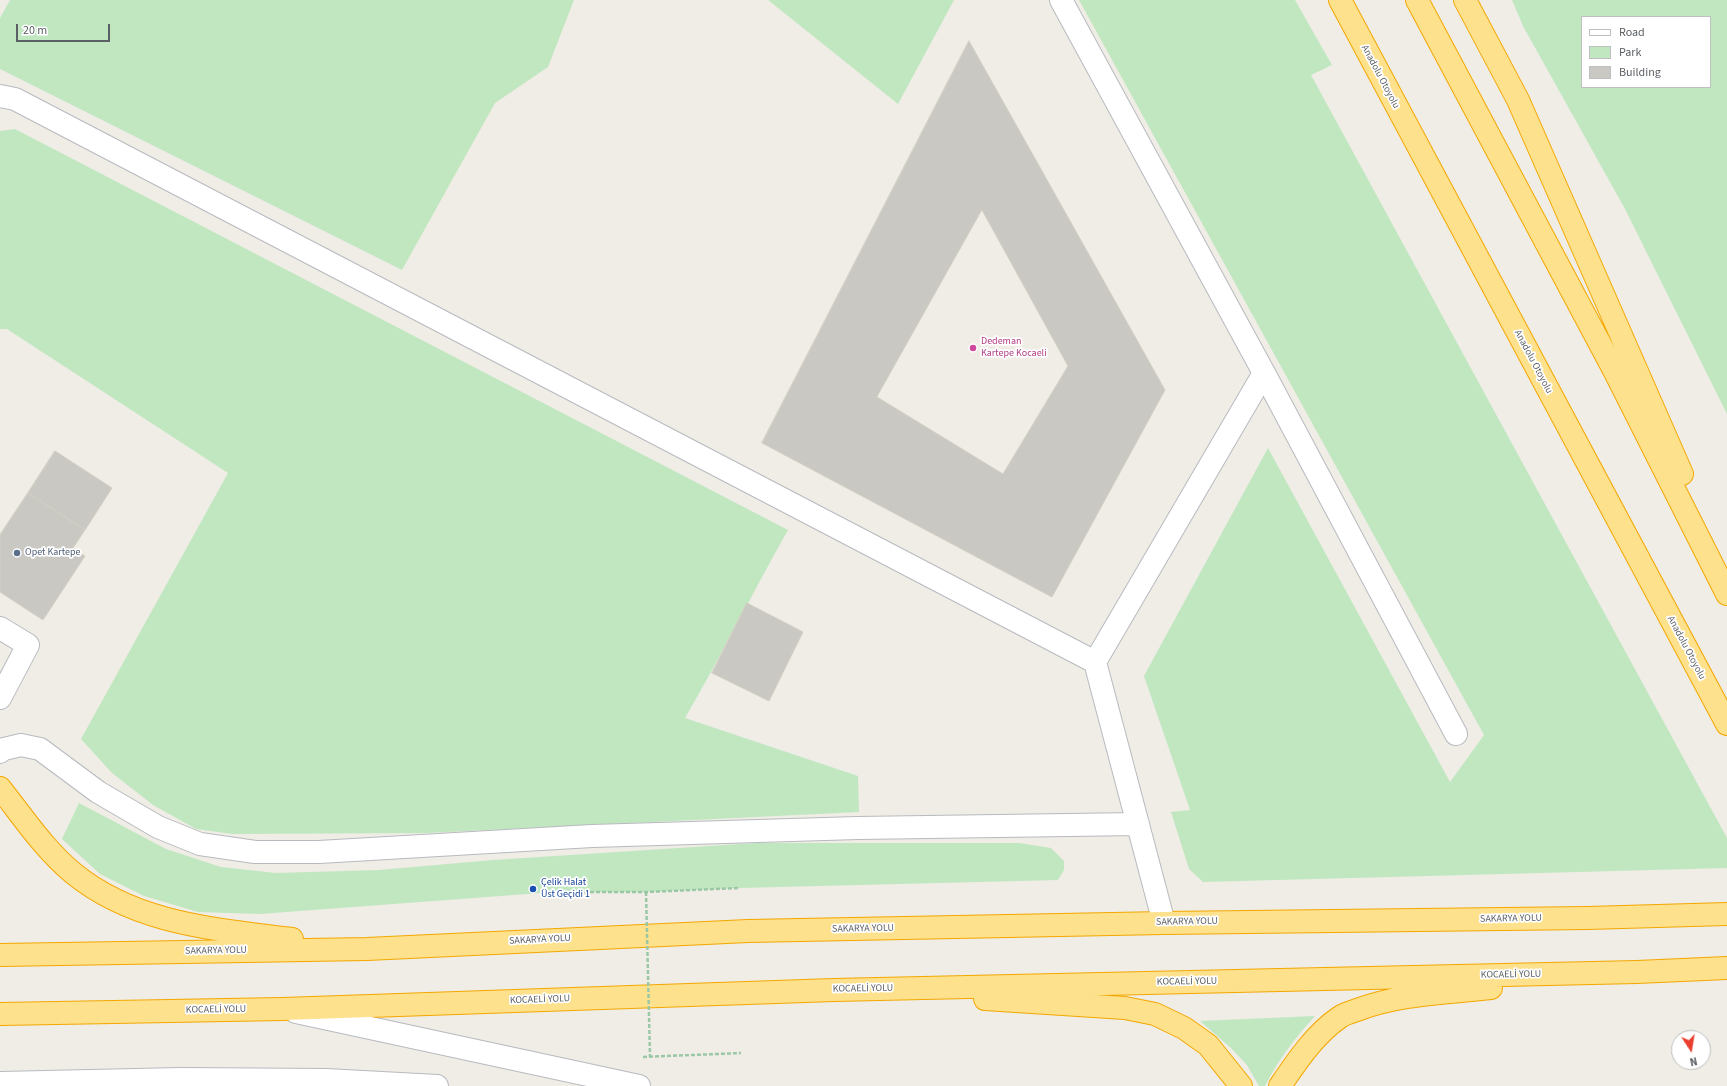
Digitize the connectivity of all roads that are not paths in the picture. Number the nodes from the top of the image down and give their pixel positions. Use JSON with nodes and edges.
{"nodes":[{"id":1,"x":1061,"y":0,"type":"edge"},
{"id":2,"x":1340,"y":0,"type":"edge"},
{"id":3,"x":1417,"y":0,"type":"edge"},
{"id":4,"x":1465,"y":0,"type":"edge"},
{"id":5,"x":0,"y":96,"type":"edge"},
{"id":6,"x":1264,"y":373,"type":"junction"},
{"id":7,"x":1727,"y":578,"type":"edge"},
{"id":8,"x":1727,"y":594,"type":"edge"},
{"id":9,"x":0,"y":628,"type":"edge"},
{"id":10,"x":1095,"y":662,"type":"junction"},
{"id":11,"x":0,"y":698,"type":"edge"},
{"id":12,"x":1727,"y":724,"type":"edge"},
{"id":13,"x":1456,"y":734,"type":"dead end"},
{"id":14,"x":0,"y":752,"type":"edge"},
{"id":15,"x":0,"y":788,"type":"edge"},
{"id":16,"x":1138,"y":824,"type":"junction"},
{"id":17,"x":1727,"y":914,"type":"edge"},
{"id":18,"x":1164,"y":923,"type":"junction"},
{"id":19,"x":367,"y":949,"type":"junction"},
{"id":20,"x":0,"y":955,"type":"edge"},
{"id":21,"x":1727,"y":968,"type":"edge"},
{"id":22,"x":1637,"y":972,"type":"junction"},
{"id":23,"x":834,"y":990,"type":"junction"},
{"id":24,"x":283,"y":1009,"type":"junction"},
{"id":25,"x":0,"y":1014,"type":"edge"},
{"id":26,"x":0,"y":1083,"type":"edge"},
{"id":27,"x":437,"y":1086,"type":"edge"},
{"id":28,"x":639,"y":1086,"type":"edge"},
{"id":29,"x":1241,"y":1086,"type":"edge"},
{"id":30,"x":1280,"y":1086,"type":"edge"}],
"edges":[{"from":1,"to":6,"type":"street"},
{"from":2,"to":12,"type":"highway","name":"Anadolu Otoyolu"},
{"from":3,"to":8,"type":"highway"},
{"from":4,"to":7,"type":"highway"},
{"from":5,"to":10,"type":"street"},
{"from":6,"to":10,"type":"street"},
{"from":6,"to":13,"type":"street"},
{"from":9,"to":11,"type":"street"},
{"from":10,"to":16,"type":"street"},
{"from":14,"to":16,"type":"street"},
{"from":15,"to":19,"type":"highway"},
{"from":16,"to":18,"type":"street"},
{"from":17,"to":18,"type":"highway","name":"SAKARYA YOLU"},
{"from":18,"to":19,"type":"highway","name":"SAKARYA YOLU"},
{"from":19,"to":20,"type":"highway","name":"SAKARYA YOLU"},
{"from":21,"to":22,"type":"highway","name":"KOCAELİ YOLU"},
{"from":22,"to":23,"type":"highway","name":"KOCAELİ YOLU"},
{"from":22,"to":30,"type":"highway"},
{"from":23,"to":24,"type":"highway","name":"KOCAELİ YOLU"},
{"from":23,"to":29,"type":"highway"},
{"from":24,"to":25,"type":"highway","name":"KOCAELİ YOLU"},
{"from":24,"to":28,"type":"street"},
{"from":26,"to":27,"type":"street"}]}
